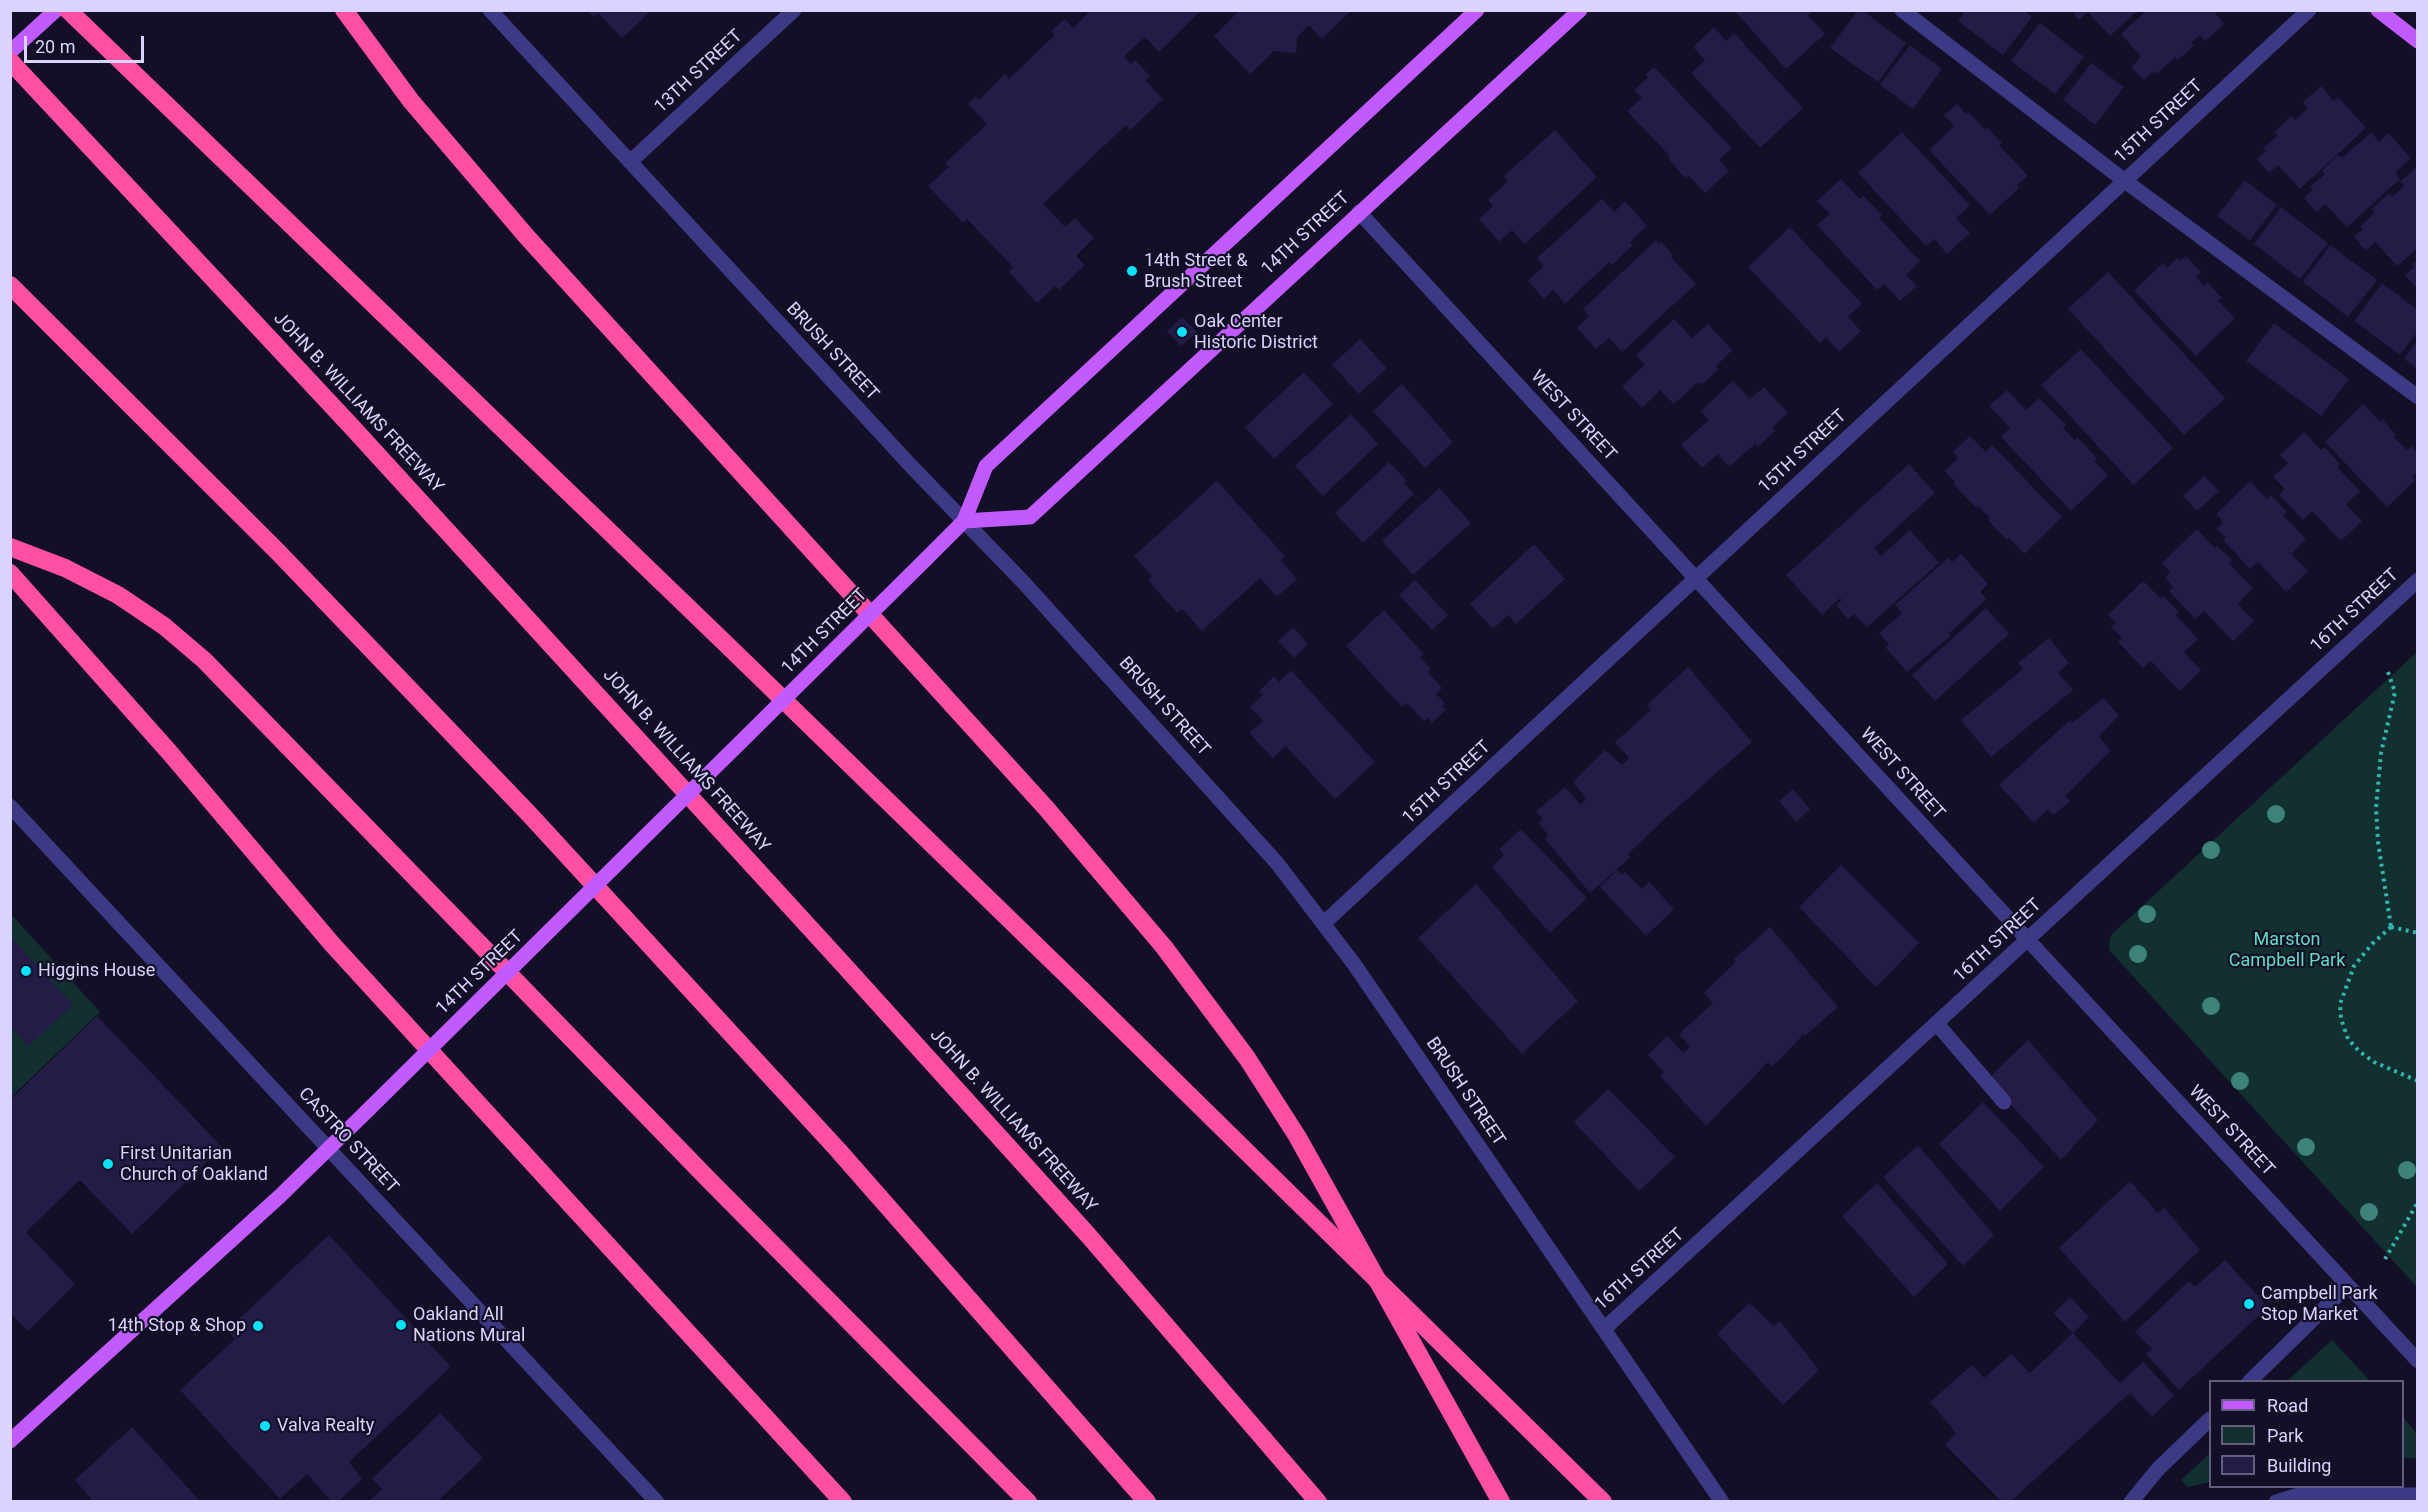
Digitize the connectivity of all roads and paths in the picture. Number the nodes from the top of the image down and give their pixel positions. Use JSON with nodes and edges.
{"nodes":[{"id":1,"x":56,"y":10,"type":"edge"},
{"id":2,"x":68,"y":10,"type":"edge"},
{"id":3,"x":344,"y":10,"type":"edge"},
{"id":4,"x":490,"y":10,"type":"edge"},
{"id":5,"x":794,"y":10,"type":"edge"},
{"id":6,"x":1477,"y":10,"type":"edge"},
{"id":7,"x":1580,"y":10,"type":"edge"},
{"id":8,"x":1902,"y":10,"type":"edge"},
{"id":9,"x":2309,"y":10,"type":"edge"},
{"id":10,"x":2378,"y":10,"type":"edge"},
{"id":11,"x":2418,"y":40,"type":"edge"},
{"id":12,"x":10,"y":52,"type":"edge"},
{"id":13,"x":10,"y":61,"type":"edge"},
{"id":14,"x":630,"y":162,"type":"junction"},
{"id":15,"x":2125,"y":180,"type":"junction"},
{"id":16,"x":1359,"y":212,"type":"junction"},
{"id":17,"x":10,"y":285,"type":"edge"},
{"id":18,"x":2418,"y":398,"type":"edge"},
{"id":19,"x":964,"y":521,"type":"junction"},
{"id":20,"x":10,"y":547,"type":"edge"},
{"id":21,"x":10,"y":573,"type":"edge"},
{"id":22,"x":1696,"y":578,"type":"junction"},
{"id":23,"x":2418,"y":580,"type":"edge"},
{"id":24,"x":2388,"y":672,"type":"dead end"},
{"id":25,"x":10,"y":806,"type":"edge"},
{"id":26,"x":1324,"y":923,"type":"junction"},
{"id":27,"x":2391,"y":927,"type":"junction"},
{"id":28,"x":2418,"y":933,"type":"edge"},
{"id":29,"x":2028,"y":940,"type":"junction"},
{"id":30,"x":1937,"y":1024,"type":"junction"},
{"id":31,"x":2418,"y":1081,"type":"edge"},
{"id":32,"x":2004,"y":1102,"type":"dead end"},
{"id":33,"x":328,"y":1149,"type":"junction"},
{"id":34,"x":2418,"y":1202,"type":"edge"},
{"id":35,"x":2385,"y":1259,"type":"dead end"},
{"id":36,"x":2348,"y":1286,"type":"junction"},
{"id":37,"x":1604,"y":1329,"type":"junction"},
{"id":38,"x":2418,"y":1361,"type":"edge"},
{"id":39,"x":2251,"y":1380,"type":"edge"},
{"id":40,"x":2209,"y":1421,"type":"edge"},
{"id":41,"x":10,"y":1441,"type":"edge"},
{"id":42,"x":2418,"y":1495,"type":"edge"},
{"id":43,"x":657,"y":1502,"type":"edge"},
{"id":44,"x":843,"y":1502,"type":"edge"},
{"id":45,"x":1028,"y":1502,"type":"edge"},
{"id":46,"x":1147,"y":1502,"type":"edge"},
{"id":47,"x":1318,"y":1502,"type":"edge"},
{"id":48,"x":1501,"y":1502,"type":"edge"},
{"id":49,"x":1603,"y":1502,"type":"edge"},
{"id":50,"x":1722,"y":1502,"type":"edge"},
{"id":51,"x":2131,"y":1502,"type":"edge"},
{"id":52,"x":2276,"y":1502,"type":"edge"}],
"edges":[{"from":1,"to":12,"type":"main road"},
{"from":2,"to":49,"type":"highway","bridge":true},
{"from":3,"to":48,"type":"highway"},
{"from":4,"to":14,"type":"street","name":"BRUSH STREET"},
{"from":5,"to":14,"type":"street","name":"13TH STREET"},
{"from":6,"to":19,"type":"main road","name":"14TH STREET"},
{"from":7,"to":16,"type":"main road","name":"14TH STREET"},
{"from":8,"to":15,"type":"street"},
{"from":9,"to":15,"type":"street","name":"15TH STREET"},
{"from":10,"to":11,"type":"main road"},
{"from":13,"to":47,"type":"highway","name":"JOHN B. WILLIAMS FREEWAY"},
{"from":14,"to":19,"type":"street","name":"BRUSH STREET"},
{"from":15,"to":18,"type":"street"},
{"from":15,"to":22,"type":"street","name":"15TH STREET"},
{"from":16,"to":19,"type":"main road","name":"14TH STREET"},
{"from":16,"to":22,"type":"street","name":"WEST STREET"},
{"from":17,"to":46,"type":"highway"},
{"from":19,"to":26,"type":"street","name":"BRUSH STREET"},
{"from":19,"to":33,"type":"main road","name":"14TH STREET","bridge":true},
{"from":20,"to":45,"type":"highway"},
{"from":21,"to":44,"type":"highway"},
{"from":22,"to":26,"type":"street","name":"15TH STREET"},
{"from":22,"to":29,"type":"street","name":"WEST STREET"},
{"from":23,"to":29,"type":"street","name":"16TH STREET"},
{"from":24,"to":27,"type":"path"},
{"from":25,"to":33,"type":"street","name":"CASTRO STREET"},
{"from":26,"to":37,"type":"street","name":"BRUSH STREET"},
{"from":27,"to":28,"type":"path"},
{"from":27,"to":31,"type":"path"},
{"from":29,"to":30,"type":"street","name":"16TH STREET"},
{"from":29,"to":36,"type":"street","name":"WEST STREET"},
{"from":30,"to":32,"type":"street"},
{"from":30,"to":37,"type":"street","name":"16TH STREET"},
{"from":33,"to":41,"type":"main road","name":"14TH STREET"},
{"from":33,"to":43,"type":"street","name":"CASTRO STREET"},
{"from":34,"to":35,"type":"path"},
{"from":36,"to":38,"type":"street","name":"WEST STREET"},
{"from":36,"to":39,"type":"street"},
{"from":37,"to":50,"type":"street","name":"BRUSH STREET"},
{"from":40,"to":51,"type":"street"},
{"from":42,"to":52,"type":"street"}]}
